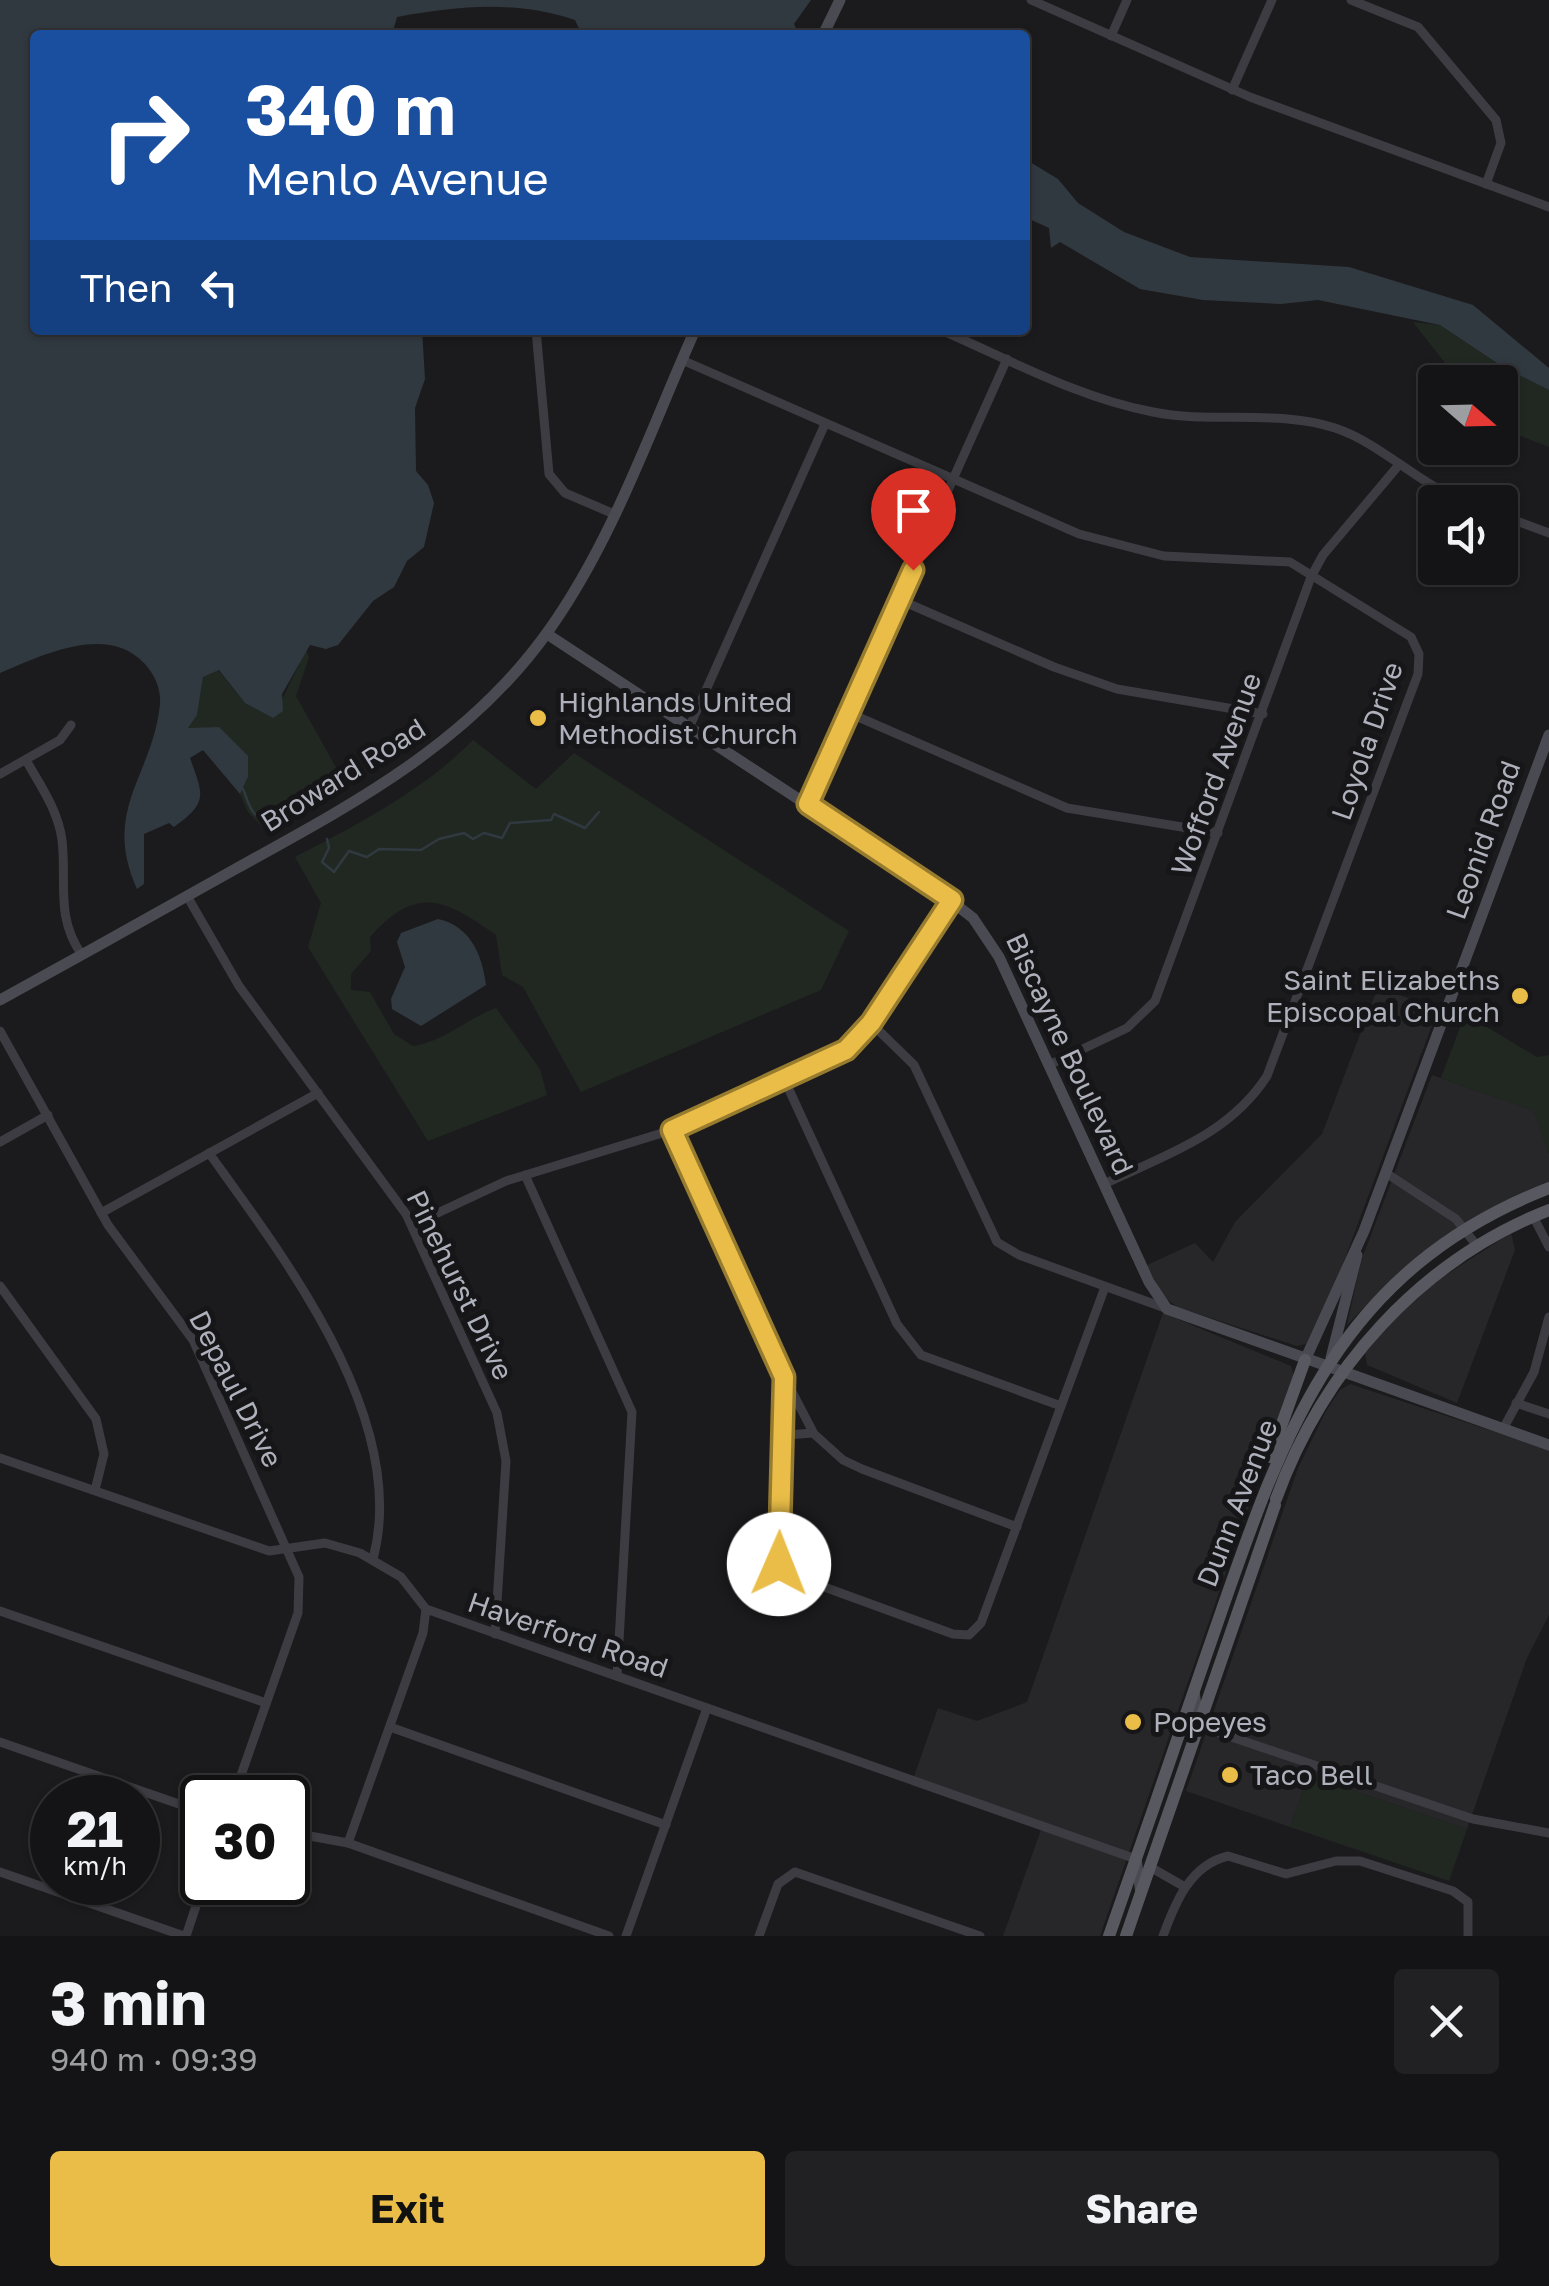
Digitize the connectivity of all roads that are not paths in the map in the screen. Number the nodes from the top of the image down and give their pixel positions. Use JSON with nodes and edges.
{"nodes":[{"id":1,"x":840,"y":0,"type":"edge"},
{"id":2,"x":1032,"y":0,"type":"edge"},
{"id":3,"x":1127,"y":0,"type":"edge"},
{"id":4,"x":1272,"y":0,"type":"edge"},
{"id":5,"x":1351,"y":0,"type":"edge"},
{"id":6,"x":826,"y":30,"type":"edge"},
{"id":7,"x":1111,"y":36,"type":"junction"},
{"id":8,"x":1232,"y":90,"type":"junction"},
{"id":9,"x":1486,"y":184,"type":"junction"},
{"id":10,"x":1549,"y":208,"type":"edge"},
{"id":11,"x":536,"y":335,"type":"edge"},
{"id":12,"x":693,"y":335,"type":"edge"},
{"id":13,"x":953,"y":335,"type":"edge"},
{"id":14,"x":1007,"y":358,"type":"junction"},
{"id":15,"x":682,"y":360,"type":"junction"},
{"id":16,"x":825,"y":424,"type":"junction"},
{"id":17,"x":1398,"y":466,"type":"junction"},
{"id":18,"x":953,"y":480,"type":"junction"},
{"id":19,"x":1434,"y":485,"type":"edge"},
{"id":20,"x":614,"y":514,"type":"junction"},
{"id":21,"x":1518,"y":522,"type":"edge"},
{"id":22,"x":1549,"y":533,"type":"edge"},
{"id":23,"x":1311,"y":577,"type":"junction"},
{"id":24,"x":900,"y":600,"type":"junction"},
{"id":25,"x":547,"y":634,"type":"junction"},
{"id":26,"x":849,"y":713,"type":"junction"},
{"id":27,"x":1263,"y":714,"type":"junction"},
{"id":28,"x":71,"y":725,"type":"dead end"},
{"id":29,"x":689,"y":728,"type":"junction"},
{"id":30,"x":1549,"y":735,"type":"edge"},
{"id":31,"x":26,"y":760,"type":"junction"},
{"id":32,"x":0,"y":774,"type":"edge"},
{"id":33,"x":808,"y":804,"type":"junction"},
{"id":34,"x":1218,"y":833,"type":"junction"},
{"id":35,"x":187,"y":896,"type":"junction"},
{"id":36,"x":952,"y":900,"type":"junction"},
{"id":37,"x":82,"y":955,"type":"junction"},
{"id":38,"x":0,"y":1000,"type":"edge"},
{"id":39,"x":871,"y":1023,"type":"junction"},
{"id":40,"x":0,"y":1031,"type":"edge"},
{"id":41,"x":1049,"y":1065,"type":"junction"},
{"id":42,"x":785,"y":1081,"type":"junction"},
{"id":43,"x":318,"y":1093,"type":"junction"},
{"id":44,"x":48,"y":1115,"type":"junction"},
{"id":45,"x":672,"y":1130,"type":"junction"},
{"id":46,"x":0,"y":1142,"type":"edge"},
{"id":47,"x":209,"y":1152,"type":"junction"},
{"id":48,"x":1386,"y":1173,"type":"junction"},
{"id":49,"x":525,"y":1175,"type":"junction"},
{"id":50,"x":1104,"y":1184,"type":"junction"},
{"id":51,"x":1549,"y":1188,"type":"edge"},
{"id":52,"x":1549,"y":1210,"type":"edge"},
{"id":53,"x":101,"y":1213,"type":"junction"},
{"id":54,"x":1534,"y":1216,"type":"junction"},
{"id":55,"x":412,"y":1224,"type":"junction"},
{"id":56,"x":1465,"y":1230,"type":"junction"},
{"id":57,"x":1359,"y":1244,"type":"junction"},
{"id":58,"x":1549,"y":1245,"type":"edge"},
{"id":59,"x":1478,"y":1246,"type":"junction"},
{"id":60,"x":0,"y":1286,"type":"edge"},
{"id":61,"x":1105,"y":1287,"type":"junction"},
{"id":62,"x":1167,"y":1309,"type":"junction"},
{"id":63,"x":1549,"y":1316,"type":"edge"},
{"id":64,"x":1544,"y":1359,"type":"edge"},
{"id":65,"x":1304,"y":1360,"type":"junction"},
{"id":66,"x":1334,"y":1368,"type":"junction"},
{"id":67,"x":784,"y":1377,"type":"junction"},
{"id":68,"x":1516,"y":1403,"type":"junction"},
{"id":69,"x":1061,"y":1406,"type":"junction"},
{"id":70,"x":1549,"y":1414,"type":"edge"},
{"id":71,"x":1503,"y":1429,"type":"junction"},
{"id":72,"x":813,"y":1432,"type":"junction"},
{"id":73,"x":786,"y":1435,"type":"junction"},
{"id":74,"x":1549,"y":1444,"type":"edge"},
{"id":75,"x":0,"y":1458,"type":"edge"},
{"id":76,"x":95,"y":1490,"type":"junction"},
{"id":77,"x":1256,"y":1514,"type":"junction"},
{"id":78,"x":1017,"y":1527,"type":"junction"},
{"id":79,"x":1247,"y":1540,"type":"junction"},
{"id":80,"x":288,"y":1550,"type":"junction"},
{"id":81,"x":373,"y":1558,"type":"junction"},
{"id":82,"x":1249,"y":1580,"type":"junction"},
{"id":83,"x":426,"y":1609,"type":"junction"},
{"id":84,"x":0,"y":1611,"type":"edge"},
{"id":85,"x":495,"y":1634,"type":"junction"},
{"id":86,"x":617,"y":1676,"type":"junction"},
{"id":87,"x":1194,"y":1691,"type":"junction"},
{"id":88,"x":266,"y":1703,"type":"junction"},
{"id":89,"x":707,"y":1708,"type":"junction"},
{"id":90,"x":1198,"y":1726,"type":"junction"},
{"id":91,"x":390,"y":1727,"type":"junction"},
{"id":92,"x":0,"y":1742,"type":"edge"},
{"id":93,"x":242,"y":1775,"type":"edge"},
{"id":94,"x":180,"y":1804,"type":"edge"},
{"id":95,"x":666,"y":1825,"type":"junction"},
{"id":96,"x":1549,"y":1833,"type":"edge"},
{"id":97,"x":310,"y":1836,"type":"edge"},
{"id":98,"x":1142,"y":1841,"type":"junction"},
{"id":99,"x":348,"y":1843,"type":"junction"},
{"id":100,"x":1136,"y":1859,"type":"junction"},
{"id":101,"x":1150,"y":1868,"type":"junction"},
{"id":102,"x":0,"y":1872,"type":"edge"},
{"id":103,"x":1185,"y":1886,"type":"junction"},
{"id":104,"x":1141,"y":1892,"type":"junction"},
{"id":105,"x":196,"y":1905,"type":"edge"},
{"id":106,"x":185,"y":1936,"type":"edge"},
{"id":107,"x":609,"y":1936,"type":"edge"},
{"id":108,"x":626,"y":1936,"type":"edge"},
{"id":109,"x":759,"y":1936,"type":"edge"},
{"id":110,"x":980,"y":1936,"type":"edge"},
{"id":111,"x":1109,"y":1936,"type":"edge"},
{"id":112,"x":1126,"y":1936,"type":"edge"},
{"id":113,"x":1163,"y":1936,"type":"edge"},
{"id":114,"x":1468,"y":1936,"type":"edge"}],
"edges":[{"from":1,"to":6,"type":"street"},
{"from":2,"to":7,"type":"street"},
{"from":3,"to":7,"type":"street"},
{"from":4,"to":8,"type":"street"},
{"from":5,"to":9,"type":"street"},
{"from":7,"to":8,"type":"street"},
{"from":8,"to":9,"type":"street"},
{"from":9,"to":10,"type":"street"},
{"from":11,"to":20,"type":"street"},
{"from":12,"to":15,"type":"street","name":"Broward Road"},
{"from":13,"to":14,"type":"street"},
{"from":14,"to":17,"type":"street"},
{"from":14,"to":18,"type":"street"},
{"from":15,"to":16,"type":"street","name":"Loyola Drive"},
{"from":15,"to":20,"type":"street","name":"Broward Road"},
{"from":16,"to":18,"type":"street","name":"Loyola Drive"},
{"from":16,"to":29,"type":"street"},
{"from":17,"to":19,"type":"street"},
{"from":17,"to":23,"type":"street","name":"Wofford Avenue"},
{"from":18,"to":23,"type":"street","name":"Loyola Drive"},
{"from":18,"to":24,"type":"street"},
{"from":20,"to":25,"type":"street","name":"Broward Road"},
{"from":21,"to":22,"type":"street"},
{"from":23,"to":27,"type":"street","name":"Wofford Avenue"},
{"from":23,"to":50,"type":"street","name":"Loyola Drive"},
{"from":24,"to":26,"type":"street"},
{"from":24,"to":27,"type":"street"},
{"from":25,"to":29,"type":"street","name":"Biscayne Boulevard"},
{"from":25,"to":35,"type":"street","name":"Broward Road"},
{"from":26,"to":33,"type":"street"},
{"from":26,"to":34,"type":"street"},
{"from":27,"to":34,"type":"street","name":"Wofford Avenue"},
{"from":28,"to":31,"type":"street"},
{"from":29,"to":33,"type":"street","name":"Biscayne Boulevard"},
{"from":30,"to":48,"type":"street","name":"Leonid Road"},
{"from":31,"to":32,"type":"street"},
{"from":31,"to":37,"type":"street"},
{"from":33,"to":36,"type":"street","name":"Biscayne Boulevard"},
{"from":34,"to":41,"type":"street","name":"Wofford Avenue"},
{"from":35,"to":37,"type":"street","name":"Broward Road"},
{"from":35,"to":43,"type":"street","name":"Pinehurst Drive"},
{"from":36,"to":39,"type":"street"},
{"from":36,"to":41,"type":"street","name":"Biscayne Boulevard"},
{"from":37,"to":38,"type":"street","name":"Broward Road"},
{"from":39,"to":42,"type":"street"},
{"from":39,"to":61,"type":"street"},
{"from":40,"to":44,"type":"street","name":"Depaul Drive"},
{"from":41,"to":50,"type":"street","name":"Biscayne Boulevard"},
{"from":42,"to":45,"type":"street"},
{"from":42,"to":69,"type":"street"},
{"from":43,"to":47,"type":"street"},
{"from":43,"to":55,"type":"street","name":"Pinehurst Drive"},
{"from":44,"to":46,"type":"street"},
{"from":44,"to":53,"type":"street","name":"Depaul Drive"},
{"from":45,"to":49,"type":"street"},
{"from":45,"to":67,"type":"street"},
{"from":47,"to":53,"type":"street"},
{"from":47,"to":81,"type":"street"},
{"from":48,"to":56,"type":"street"},
{"from":48,"to":57,"type":"street","name":"Leonid Road"},
{"from":49,"to":55,"type":"street"},
{"from":49,"to":86,"type":"street"},
{"from":50,"to":62,"type":"street","name":"Biscayne Boulevard"},
{"from":51,"to":56,"type":"main road","name":"Dunn Avenue"},
{"from":52,"to":54,"type":"main road","name":"Dunn Avenue"},
{"from":53,"to":80,"type":"street","name":"Depaul Drive"},
{"from":54,"to":58,"type":"street"},
{"from":54,"to":59,"type":"main road","name":"Dunn Avenue"},
{"from":55,"to":85,"type":"street","name":"Pinehurst Drive"},
{"from":56,"to":59,"type":"street"},
{"from":56,"to":66,"type":"main road","name":"Dunn Avenue"},
{"from":57,"to":65,"type":"street","name":"Leonid Road"},
{"from":57,"to":66,"type":"street","name":"Leonid Road"},
{"from":59,"to":66,"type":"main road","name":"Dunn Avenue"},
{"from":60,"to":76,"type":"street"},
{"from":61,"to":62,"type":"street"},
{"from":61,"to":69,"type":"street"},
{"from":62,"to":65,"type":"street"},
{"from":63,"to":64,"type":"street"},
{"from":64,"to":68,"type":"street"},
{"from":65,"to":66,"type":"street"},
{"from":65,"to":77,"type":"main road"},
{"from":66,"to":71,"type":"street"},
{"from":66,"to":77,"type":"main road","name":"Dunn Avenue"},
{"from":66,"to":82,"type":"main road","name":"Dunn Avenue"},
{"from":67,"to":72,"type":"street"},
{"from":67,"to":73,"type":"street"},
{"from":68,"to":70,"type":"street"},
{"from":68,"to":71,"type":"street"},
{"from":69,"to":78,"type":"street"},
{"from":71,"to":74,"type":"street"},
{"from":72,"to":73,"type":"street"},
{"from":72,"to":78,"type":"street"},
{"from":73,"to":78,"type":"street"},
{"from":75,"to":76,"type":"street","name":"Haverford Road"},
{"from":76,"to":80,"type":"street","name":"Haverford Road"},
{"from":77,"to":79,"type":"main road","name":"Dunn Avenue"},
{"from":79,"to":82,"type":"street"},
{"from":79,"to":87,"type":"main road","name":"Dunn Avenue"},
{"from":80,"to":81,"type":"street","name":"Haverford Road"},
{"from":80,"to":88,"type":"street","name":"Depaul Drive"},
{"from":81,"to":83,"type":"street","name":"Haverford Road"},
{"from":82,"to":90,"type":"main road","name":"Dunn Avenue"},
{"from":83,"to":85,"type":"street","name":"Haverford Road"},
{"from":83,"to":91,"type":"street"},
{"from":84,"to":88,"type":"street"},
{"from":85,"to":86,"type":"street","name":"Haverford Road"},
{"from":86,"to":89,"type":"street","name":"Haverford Road"},
{"from":87,"to":90,"type":"street"},
{"from":87,"to":98,"type":"main road","name":"Dunn Avenue"},
{"from":88,"to":93,"type":"street","name":"Depaul Drive"},
{"from":89,"to":95,"type":"street"},
{"from":89,"to":100,"type":"street","name":"Haverford Road"},
{"from":90,"to":96,"type":"street"},
{"from":90,"to":101,"type":"main road","name":"Dunn Avenue"},
{"from":91,"to":95,"type":"street"},
{"from":91,"to":99,"type":"street"},
{"from":92,"to":94,"type":"street"},
{"from":95,"to":108,"type":"street"},
{"from":97,"to":99,"type":"street"},
{"from":98,"to":100,"type":"main road","name":"Dunn Avenue"},
{"from":98,"to":101,"type":"street"},
{"from":99,"to":107,"type":"street"},
{"from":100,"to":104,"type":"street"},
{"from":100,"to":111,"type":"main road","name":"Dunn Avenue"},
{"from":101,"to":103,"type":"street"},
{"from":101,"to":104,"type":"main road","name":"Dunn Avenue"},
{"from":102,"to":106,"type":"street"},
{"from":103,"to":113,"type":"street"},
{"from":103,"to":114,"type":"street"},
{"from":104,"to":112,"type":"main road","name":"Dunn Avenue"},
{"from":105,"to":106,"type":"street"},
{"from":109,"to":110,"type":"street"}]}
